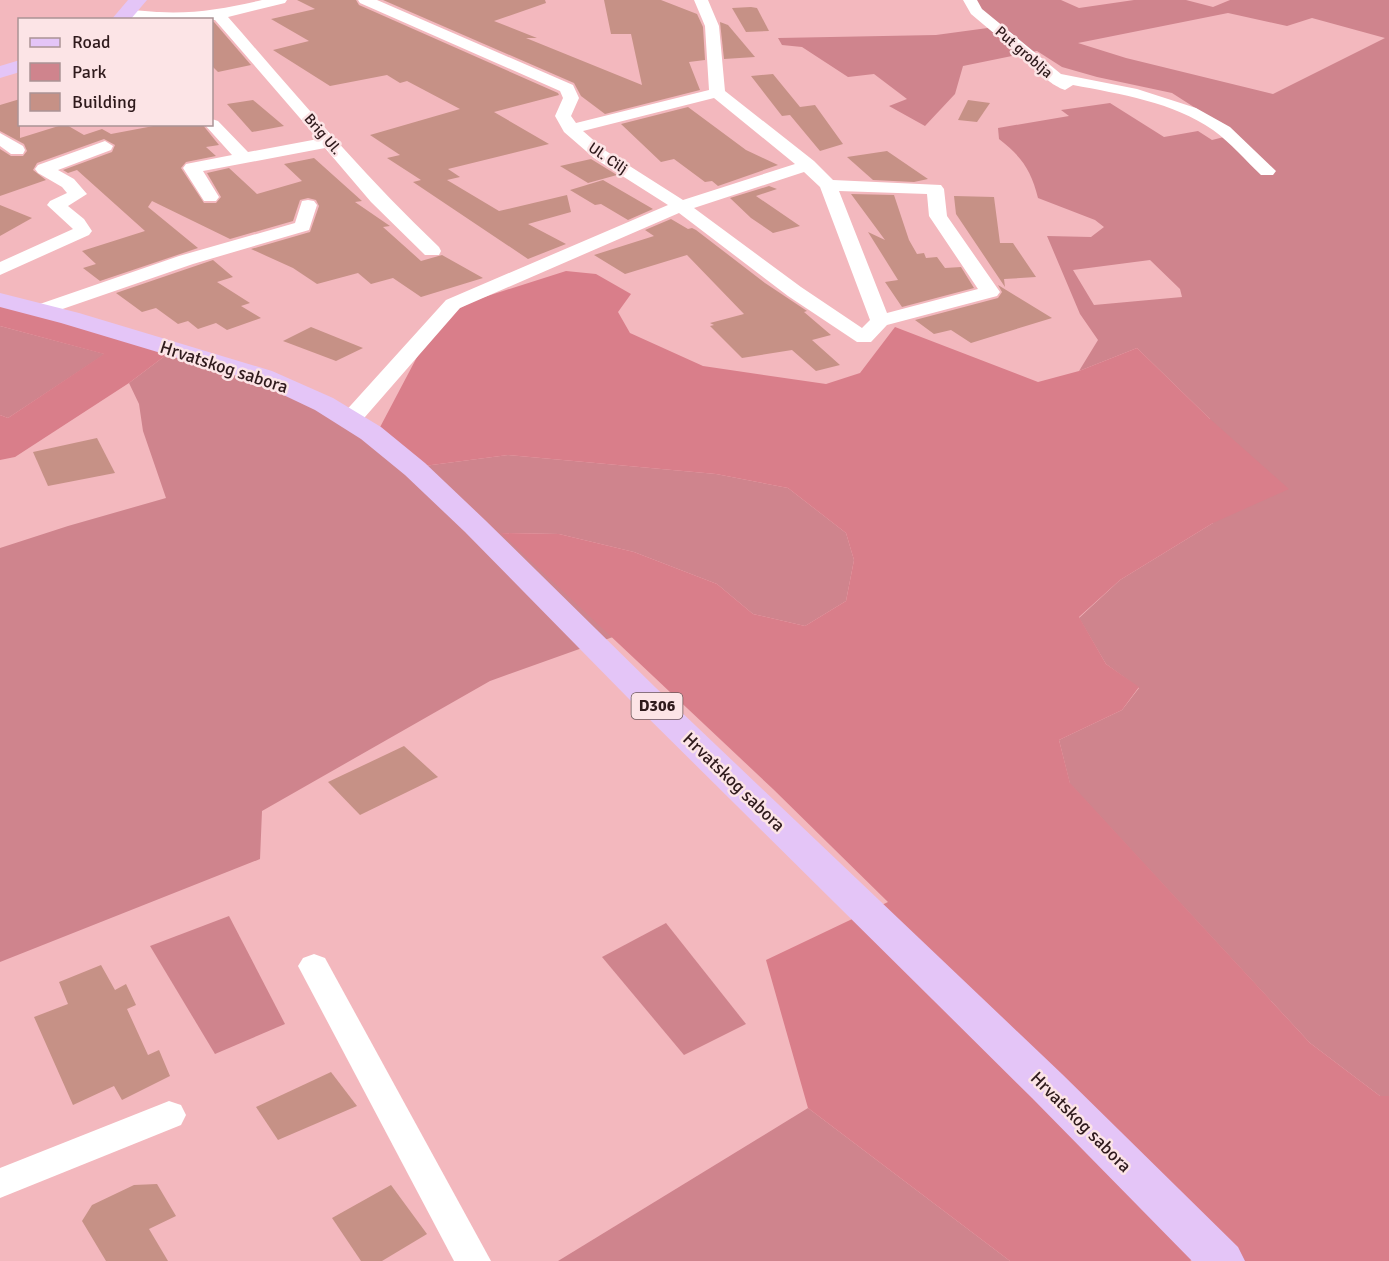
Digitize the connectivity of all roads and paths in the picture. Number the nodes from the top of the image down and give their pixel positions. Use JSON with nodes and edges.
{"nodes":[{"id":1,"x":138,"y":0,"type":"edge"},
{"id":2,"x":280,"y":0,"type":"edge"},
{"id":3,"x":365,"y":0,"type":"edge"},
{"id":4,"x":701,"y":0,"type":"edge"},
{"id":5,"x":970,"y":0,"type":"edge"},
{"id":6,"x":218,"y":14,"type":"junction"},
{"id":7,"x":123,"y":17,"type":"edge"},
{"id":8,"x":205,"y":18,"type":"edge"},
{"id":9,"x":18,"y":67,"type":"edge"},
{"id":10,"x":0,"y":72,"type":"edge"},
{"id":11,"x":1052,"y":77,"type":"junction"},
{"id":12,"x":717,"y":93,"type":"junction"},
{"id":13,"x":1084,"y":99,"type":"dead end"},
{"id":14,"x":213,"y":125,"type":"edge"},
{"id":15,"x":570,"y":129,"type":"junction"},
{"id":16,"x":0,"y":138,"type":"edge"},
{"id":17,"x":331,"y":142,"type":"junction"},
{"id":18,"x":105,"y":146,"type":"dead end"},
{"id":19,"x":17,"y":150,"type":"dead end"},
{"id":20,"x":244,"y":158,"type":"junction"},
{"id":21,"x":808,"y":165,"type":"junction"},
{"id":22,"x":1267,"y":171,"type":"dead end"},
{"id":23,"x":828,"y":185,"type":"junction"},
{"id":24,"x":210,"y":197,"type":"dead end"},
{"id":25,"x":308,"y":205,"type":"dead end"},
{"id":26,"x":681,"y":206,"type":"junction"},
{"id":27,"x":432,"y":251,"type":"dead end"},
{"id":28,"x":0,"y":269,"type":"edge"},
{"id":29,"x":0,"y":300,"type":"edge"},
{"id":30,"x":41,"y":310,"type":"junction"},
{"id":31,"x":880,"y":321,"type":"junction"},
{"id":32,"x":350,"y":420,"type":"junction"},
{"id":33,"x":314,"y":966,"type":"dead end"},
{"id":34,"x":169,"y":1115,"type":"dead end"},
{"id":35,"x":0,"y":1183,"type":"edge"},
{"id":36,"x":473,"y":1261,"type":"edge"},
{"id":37,"x":1222,"y":1261,"type":"edge"}],
"edges":[{"from":1,"to":7,"type":"main road"},
{"from":2,"to":6,"type":"street"},
{"from":3,"to":15,"type":"street","name":"Ul. Cilj"},
{"from":4,"to":12,"type":"street"},
{"from":5,"to":11,"type":"street","name":"Put groblja"},
{"from":6,"to":7,"type":"street"},
{"from":6,"to":8,"type":"street"},
{"from":6,"to":17,"type":"street","name":"Brig Ul."},
{"from":9,"to":10,"type":"main road"},
{"from":11,"to":13,"type":"street","name":"Put groblja"},
{"from":11,"to":22,"type":"street"},
{"from":12,"to":15,"type":"street"},
{"from":12,"to":21,"type":"street"},
{"from":14,"to":20,"type":"street"},
{"from":15,"to":26,"type":"street","name":"Ul. Cilj"},
{"from":16,"to":19,"type":"street"},
{"from":17,"to":20,"type":"street"},
{"from":17,"to":27,"type":"street","name":"Brig Ul."},
{"from":18,"to":28,"type":"street"},
{"from":20,"to":24,"type":"street"},
{"from":21,"to":23,"type":"street"},
{"from":21,"to":26,"type":"street"},
{"from":23,"to":31,"type":"street"},
{"from":23,"to":31,"type":"street"},
{"from":25,"to":30,"type":"street"},
{"from":26,"to":31,"type":"street","name":"Ul. Cilj"},
{"from":26,"to":32,"type":"street"},
{"from":29,"to":30,"type":"main road","name":"Hrvatskog sabora","number":"D306"},
{"from":30,"to":32,"type":"main road","name":"Hrvatskog sabora","number":"D306"},
{"from":32,"to":37,"type":"main road","name":"Hrvatskog sabora","number":"D306"},
{"from":33,"to":36,"type":"street"},
{"from":34,"to":35,"type":"street"}]}
